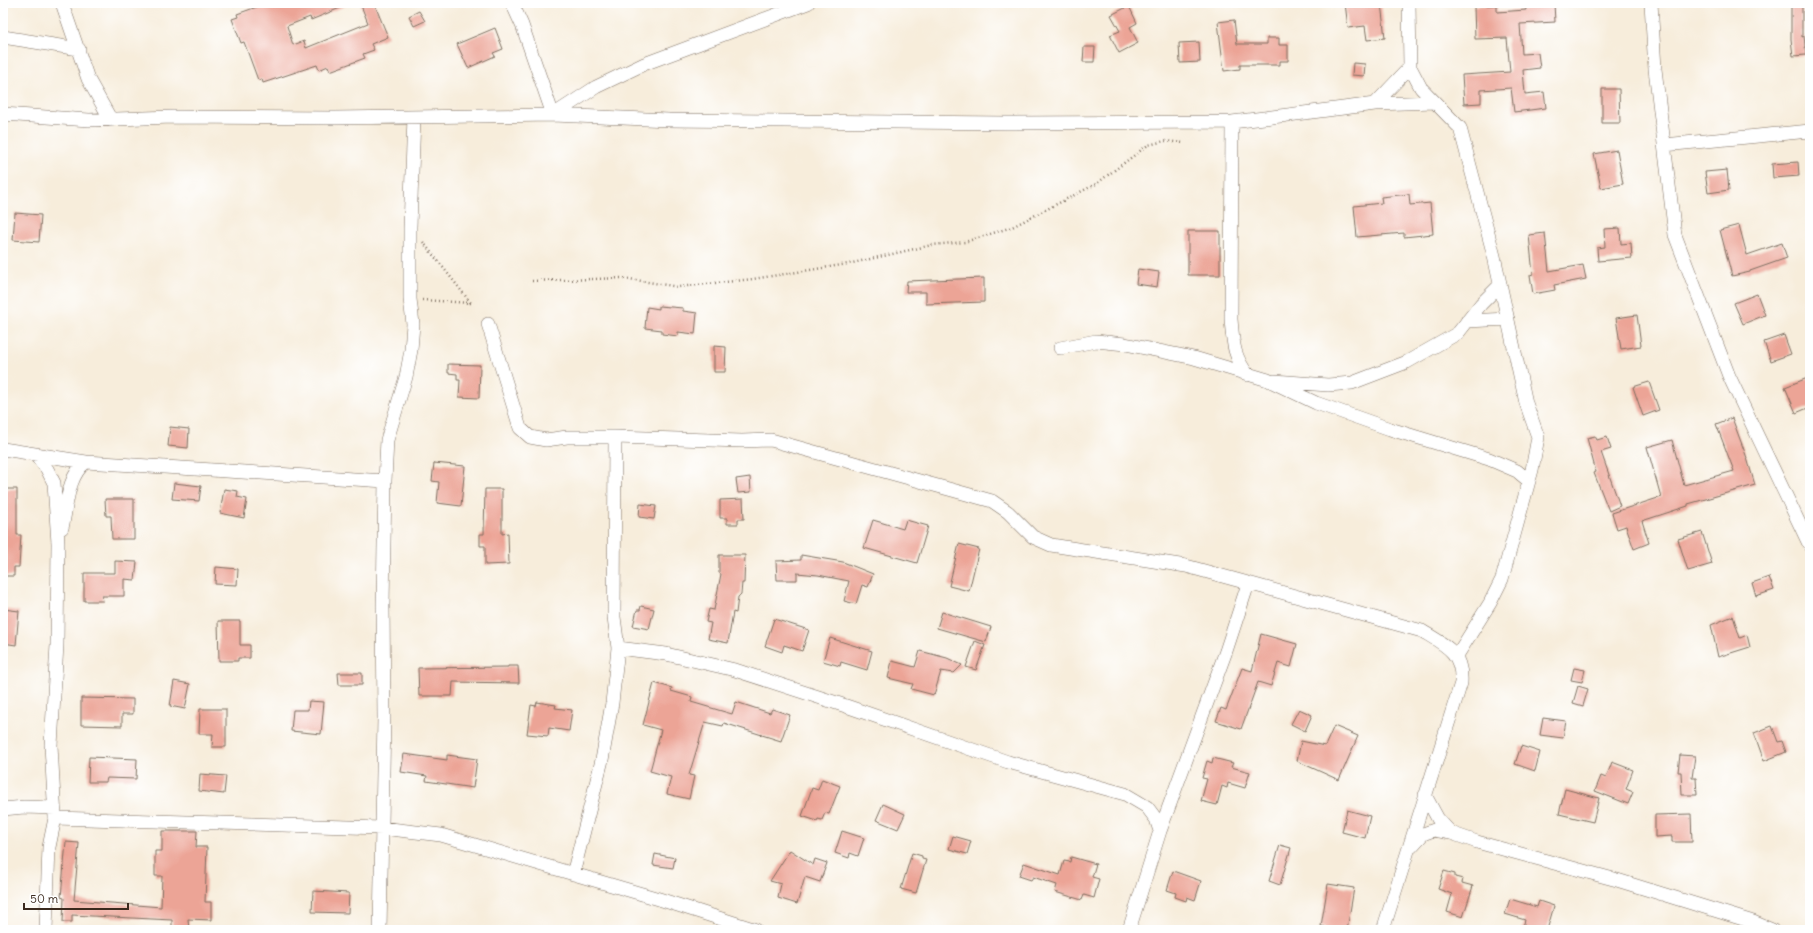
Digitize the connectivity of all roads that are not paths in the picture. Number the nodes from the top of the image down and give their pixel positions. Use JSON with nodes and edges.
{"nodes":[{"id":1,"x":62,"y":3,"type":"edge"},
{"id":2,"x":512,"y":3,"type":"edge"},
{"id":3,"x":808,"y":3,"type":"edge"},
{"id":4,"x":1409,"y":3,"type":"edge"},
{"id":5,"x":1651,"y":3,"type":"edge"},
{"id":6,"x":3,"y":37,"type":"edge"},
{"id":7,"x":79,"y":49,"type":"junction"},
{"id":8,"x":1410,"y":67,"type":"junction"},
{"id":9,"x":1434,"y":102,"type":"junction"},
{"id":10,"x":1375,"y":104,"type":"junction"},
{"id":11,"x":3,"y":114,"type":"edge"},
{"id":12,"x":553,"y":115,"type":"junction"},
{"id":13,"x":414,"y":117,"type":"junction"},
{"id":14,"x":111,"y":120,"type":"junction"},
{"id":15,"x":1232,"y":122,"type":"junction"},
{"id":16,"x":1810,"y":131,"type":"edge"},
{"id":17,"x":1664,"y":145,"type":"junction"},
{"id":18,"x":1500,"y":285,"type":"junction"},
{"id":19,"x":1508,"y":319,"type":"junction"},
{"id":20,"x":1467,"y":322,"type":"junction"},
{"id":21,"x":488,"y":324,"type":"dead end"},
{"id":22,"x":1060,"y":348,"type":"dead end"},
{"id":23,"x":1248,"y":375,"type":"junction"},
{"id":24,"x":1268,"y":380,"type":"junction"},
{"id":25,"x":615,"y":437,"type":"junction"},
{"id":26,"x":3,"y":450,"type":"edge"},
{"id":27,"x":36,"y":455,"type":"junction"},
{"id":28,"x":86,"y":462,"type":"junction"},
{"id":29,"x":385,"y":481,"type":"junction"},
{"id":30,"x":1529,"y":481,"type":"junction"},
{"id":31,"x":58,"y":543,"type":"junction"},
{"id":32,"x":1810,"y":546,"type":"edge"},
{"id":33,"x":1248,"y":584,"type":"junction"},
{"id":34,"x":618,"y":648,"type":"junction"},
{"id":35,"x":1456,"y":657,"type":"junction"},
{"id":36,"x":1425,"y":795,"type":"junction"},
{"id":37,"x":3,"y":809,"type":"edge"},
{"id":38,"x":55,"y":813,"type":"junction"},
{"id":39,"x":382,"y":828,"type":"junction"},
{"id":40,"x":1160,"y":831,"type":"junction"},
{"id":41,"x":1451,"y":832,"type":"junction"},
{"id":42,"x":1408,"y":849,"type":"junction"},
{"id":43,"x":573,"y":874,"type":"junction"},
{"id":44,"x":46,"y":930,"type":"edge"},
{"id":45,"x":380,"y":930,"type":"edge"},
{"id":46,"x":756,"y":930,"type":"edge"},
{"id":47,"x":1129,"y":930,"type":"edge"},
{"id":48,"x":1383,"y":930,"type":"edge"},
{"id":49,"x":1772,"y":930,"type":"edge"}],
"edges":[{"from":1,"to":7,"type":"street"},
{"from":2,"to":12,"type":"street"},
{"from":3,"to":12,"type":"street"},
{"from":4,"to":8,"type":"street"},
{"from":5,"to":17,"type":"street"},
{"from":6,"to":7,"type":"street"},
{"from":7,"to":14,"type":"street"},
{"from":8,"to":9,"type":"street"},
{"from":8,"to":10,"type":"street"},
{"from":9,"to":10,"type":"street"},
{"from":9,"to":18,"type":"street"},
{"from":10,"to":15,"type":"street"},
{"from":11,"to":14,"type":"street"},
{"from":12,"to":13,"type":"street"},
{"from":12,"to":15,"type":"street"},
{"from":13,"to":14,"type":"street"},
{"from":13,"to":29,"type":"street"},
{"from":15,"to":23,"type":"street"},
{"from":16,"to":17,"type":"street"},
{"from":17,"to":32,"type":"street"},
{"from":18,"to":19,"type":"street"},
{"from":18,"to":20,"type":"street"},
{"from":19,"to":20,"type":"street"},
{"from":19,"to":30,"type":"street"},
{"from":20,"to":24,"type":"street"},
{"from":21,"to":25,"type":"street"},
{"from":22,"to":23,"type":"street"},
{"from":23,"to":24,"type":"street"},
{"from":24,"to":30,"type":"street"},
{"from":25,"to":33,"type":"street"},
{"from":25,"to":34,"type":"street"},
{"from":26,"to":27,"type":"street"},
{"from":27,"to":28,"type":"street"},
{"from":27,"to":31,"type":"street"},
{"from":28,"to":29,"type":"street"},
{"from":28,"to":31,"type":"street"},
{"from":29,"to":39,"type":"street"},
{"from":30,"to":35,"type":"street"},
{"from":31,"to":38,"type":"street"},
{"from":33,"to":35,"type":"street"},
{"from":33,"to":40,"type":"street"},
{"from":34,"to":40,"type":"street"},
{"from":34,"to":43,"type":"street"},
{"from":35,"to":36,"type":"street"},
{"from":36,"to":41,"type":"street"},
{"from":36,"to":42,"type":"street"},
{"from":37,"to":38,"type":"street"},
{"from":38,"to":39,"type":"street"},
{"from":38,"to":44,"type":"street"},
{"from":39,"to":43,"type":"street"},
{"from":39,"to":45,"type":"street"},
{"from":40,"to":47,"type":"street"},
{"from":41,"to":42,"type":"street"},
{"from":41,"to":49,"type":"street"},
{"from":42,"to":48,"type":"street"},
{"from":43,"to":46,"type":"street"}]}
